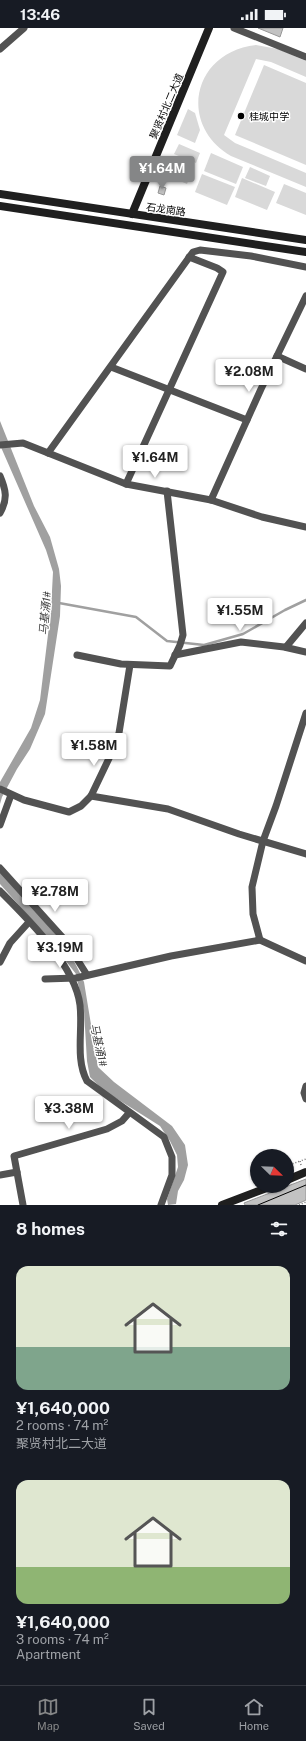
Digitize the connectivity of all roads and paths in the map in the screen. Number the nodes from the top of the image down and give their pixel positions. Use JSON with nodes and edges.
{"nodes":[{"id":1,"x":24,"y":28,"type":"edge"},
{"id":2,"x":209,"y":28,"type":"edge"},
{"id":3,"x":234,"y":28,"type":"edge"},
{"id":4,"x":0,"y":48,"type":"edge"},
{"id":5,"x":306,"y":57,"type":"edge"},
{"id":6,"x":0,"y":194,"type":"edge"},
{"id":7,"x":0,"y":206,"type":"edge"},
{"id":8,"x":132,"y":214,"type":"junction"},
{"id":9,"x":306,"y":240,"type":"edge"},
{"id":10,"x":242,"y":242,"type":"junction"},
{"id":11,"x":306,"y":252,"type":"edge"},
{"id":12,"x":239,"y":254,"type":"junction"},
{"id":13,"x":189,"y":257,"type":"junction"},
{"id":14,"x":306,"y":267,"type":"edge"},
{"id":15,"x":306,"y":296,"type":"edge"},
{"id":16,"x":277,"y":356,"type":"junction"},
{"id":17,"x":111,"y":367,"type":"junction"},
{"id":18,"x":306,"y":369,"type":"edge"},
{"id":19,"x":169,"y":390,"type":"junction"},
{"id":20,"x":247,"y":420,"type":"junction"},
{"id":21,"x":3,"y":445,"type":"edge"},
{"id":22,"x":48,"y":453,"type":"junction"},
{"id":23,"x":0,"y":476,"type":"edge"},
{"id":24,"x":126,"y":484,"type":"junction"},
{"id":25,"x":167,"y":491,"type":"junction"},
{"id":26,"x":211,"y":500,"type":"junction"},
{"id":27,"x":0,"y":513,"type":"edge"},
{"id":28,"x":306,"y":527,"type":"edge"},
{"id":29,"x":306,"y":623,"type":"edge"},
{"id":30,"x":286,"y":647,"type":"junction"},
{"id":31,"x":306,"y":652,"type":"edge"},
{"id":32,"x":77,"y":655,"type":"dead end"},
{"id":33,"x":175,"y":655,"type":"junction"},
{"id":34,"x":130,"y":665,"type":"junction"},
{"id":35,"x":306,"y":713,"type":"edge"},
{"id":36,"x":5,"y":792,"type":"edge"},
{"id":37,"x":91,"y":796,"type":"junction"},
{"id":38,"x":0,"y":825,"type":"edge"},
{"id":39,"x":263,"y":841,"type":"junction"},
{"id":40,"x":306,"y":854,"type":"edge"},
{"id":41,"x":0,"y":868,"type":"edge"},
{"id":42,"x":0,"y":891,"type":"edge"},
{"id":43,"x":29,"y":922,"type":"junction"},
{"id":44,"x":260,"y":940,"type":"junction"},
{"id":45,"x":306,"y":961,"type":"edge"},
{"id":46,"x":0,"y":962,"type":"edge"},
{"id":47,"x":86,"y":976,"type":"junction"},
{"id":48,"x":74,"y":978,"type":"junction"},
{"id":49,"x":45,"y":979,"type":"dead end"},
{"id":50,"x":306,"y":1086,"type":"edge"},
{"id":51,"x":306,"y":1099,"type":"edge"},
{"id":52,"x":129,"y":1113,"type":"junction"},
{"id":53,"x":300,"y":1161,"type":"dead end"},
{"id":54,"x":294,"y":1163,"type":"edge"},
{"id":55,"x":17,"y":1172,"type":"junction"},
{"id":56,"x":306,"y":1172,"type":"edge"},
{"id":57,"x":0,"y":1175,"type":"edge"},
{"id":58,"x":294,"y":1177,"type":"edge"},
{"id":59,"x":254,"y":1193,"type":"edge"},
{"id":60,"x":306,"y":1202,"type":"edge"},
{"id":61,"x":23,"y":1205,"type":"edge"},
{"id":62,"x":160,"y":1205,"type":"edge"},
{"id":63,"x":222,"y":1205,"type":"edge"},
{"id":64,"x":299,"y":1205,"type":"edge"}],
"edges":[{"from":1,"to":4,"type":"street"},
{"from":2,"to":8,"type":"main road","name":"聚贤村北二大道"},
{"from":3,"to":5,"type":"street"},
{"from":6,"to":8,"type":"main road","name":"石龙南路"},
{"from":7,"to":10,"type":"main road"},
{"from":8,"to":9,"type":"main road","name":"石龙南路"},
{"from":10,"to":11,"type":"main road"},
{"from":10,"to":12,"type":"street"},
{"from":12,"to":13,"type":"street"},
{"from":12,"to":14,"type":"street"},
{"from":13,"to":17,"type":"street"},
{"from":13,"to":19,"type":"street"},
{"from":15,"to":16,"type":"street"},
{"from":16,"to":18,"type":"street"},
{"from":16,"to":20,"type":"street"},
{"from":17,"to":19,"type":"street"},
{"from":17,"to":22,"type":"street"},
{"from":19,"to":20,"type":"street"},
{"from":19,"to":24,"type":"street"},
{"from":20,"to":26,"type":"street"},
{"from":21,"to":22,"type":"street"},
{"from":22,"to":24,"type":"street"},
{"from":23,"to":27,"type":"street"},
{"from":24,"to":25,"type":"street"},
{"from":25,"to":26,"type":"street"},
{"from":25,"to":33,"type":"street"},
{"from":26,"to":28,"type":"street"},
{"from":29,"to":30,"type":"street"},
{"from":30,"to":31,"type":"street"},
{"from":30,"to":33,"type":"street"},
{"from":32,"to":34,"type":"street"},
{"from":33,"to":34,"type":"street"},
{"from":34,"to":37,"type":"street"},
{"from":35,"to":39,"type":"street"},
{"from":36,"to":37,"type":"street"},
{"from":36,"to":38,"type":"street"},
{"from":37,"to":39,"type":"street"},
{"from":39,"to":40,"type":"street"},
{"from":39,"to":44,"type":"street"},
{"from":41,"to":47,"type":"street"},
{"from":42,"to":43,"type":"street"},
{"from":43,"to":46,"type":"street"},
{"from":43,"to":48,"type":"street"},
{"from":44,"to":45,"type":"street"},
{"from":44,"to":47,"type":"street"},
{"from":47,"to":48,"type":"street"},
{"from":48,"to":49,"type":"street"},
{"from":48,"to":52,"type":"street"},
{"from":50,"to":51,"type":"street"},
{"from":52,"to":55,"type":"street"},
{"from":52,"to":62,"type":"street"},
{"from":53,"to":54,"type":"path"},
{"from":55,"to":57,"type":"street"},
{"from":55,"to":61,"type":"street"},
{"from":56,"to":58,"type":"main road"},
{"from":59,"to":63,"type":"main road"},
{"from":60,"to":64,"type":"path"}]}
